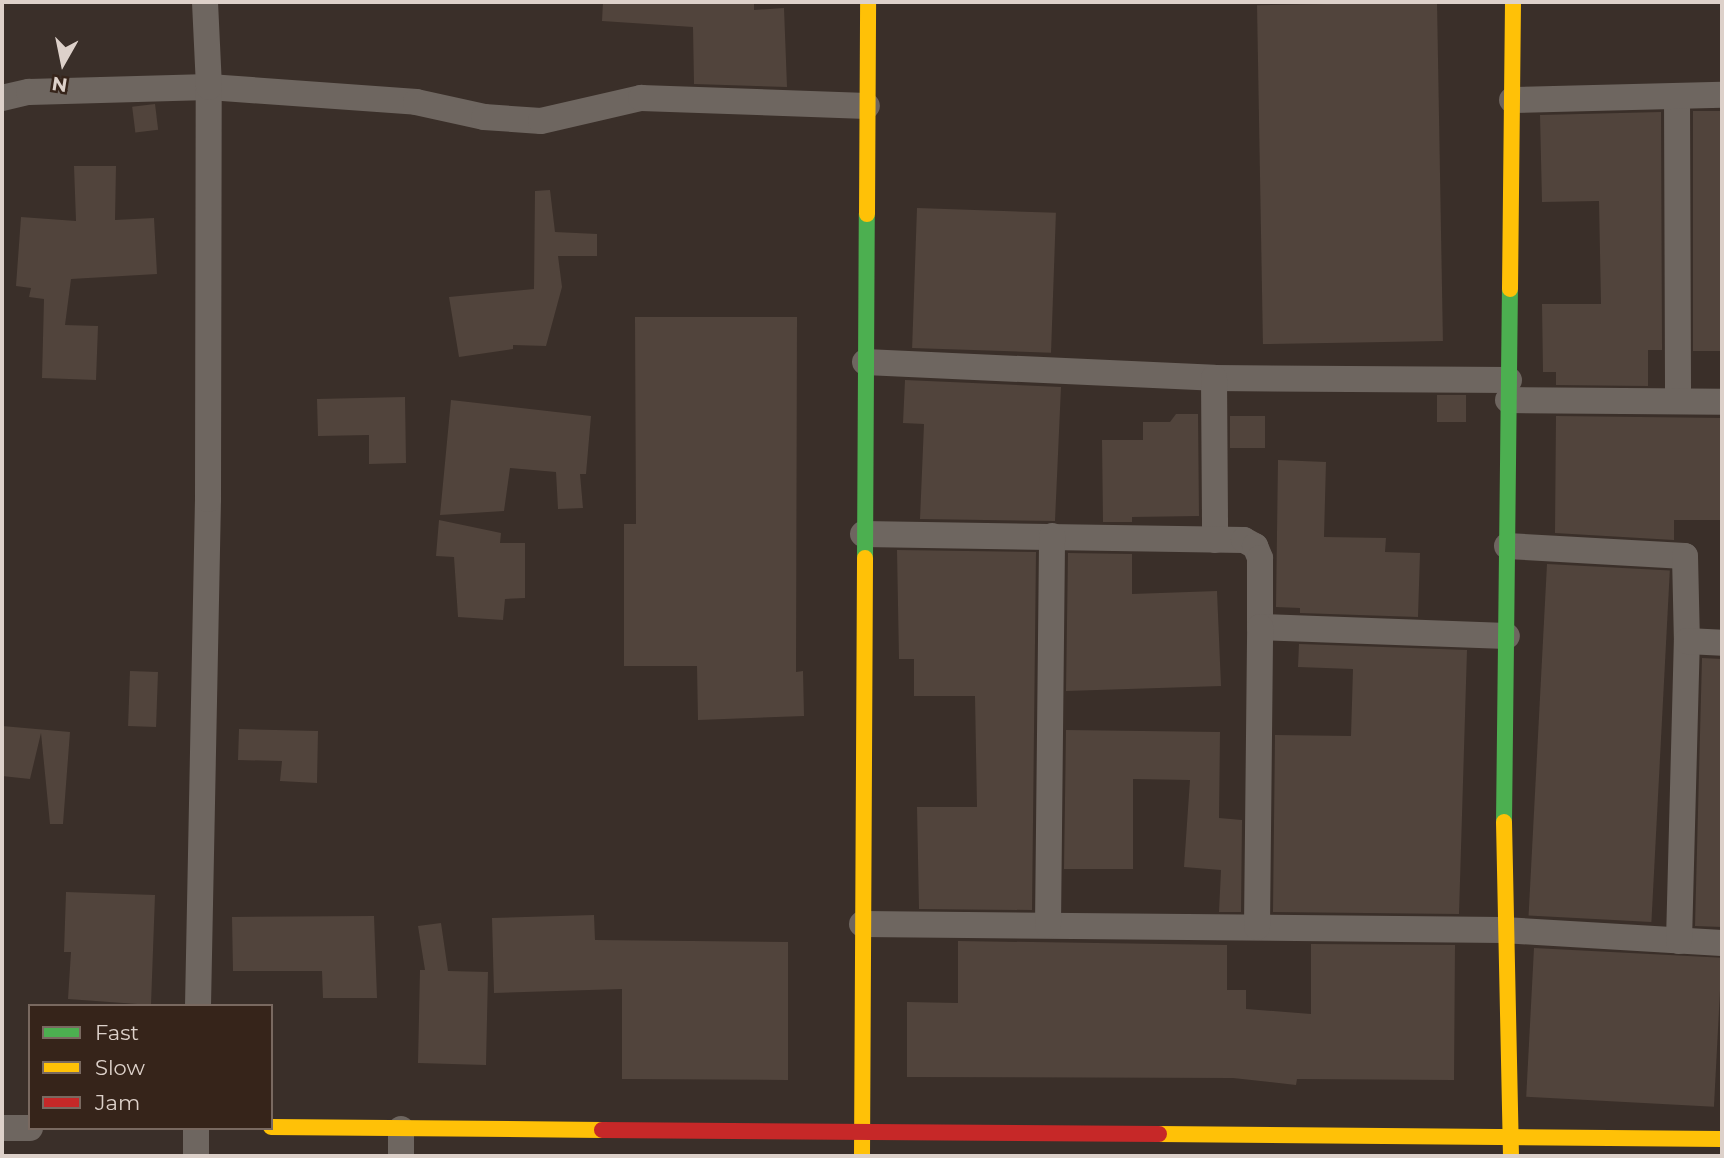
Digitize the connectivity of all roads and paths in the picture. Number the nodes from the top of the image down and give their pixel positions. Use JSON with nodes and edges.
{"nodes":[{"id":1,"x":205,"y":2,"type":"edge"},
{"id":2,"x":868,"y":2,"type":"edge"},
{"id":3,"x":1513,"y":2,"type":"edge"},
{"id":4,"x":209,"y":87,"type":"junction"},
{"id":5,"x":1722,"y":95,"type":"edge"},
{"id":6,"x":1677,"y":96,"type":"junction"},
{"id":7,"x":2,"y":98,"type":"edge"},
{"id":8,"x":1512,"y":100,"type":"junction"},
{"id":9,"x":867,"y":106,"type":"junction"},
{"id":10,"x":864,"y":362,"type":"junction"},
{"id":11,"x":1214,"y":379,"type":"junction"},
{"id":12,"x":1509,"y":390,"type":"junction"},
{"id":13,"x":1678,"y":401,"type":"junction"},
{"id":14,"x":1722,"y":402,"type":"edge"},
{"id":15,"x":863,"y":534,"type":"junction"},
{"id":16,"x":1052,"y":536,"type":"junction"},
{"id":17,"x":1215,"y":540,"type":"junction"},
{"id":18,"x":1507,"y":546,"type":"junction"},
{"id":19,"x":1260,"y":627,"type":"junction"},
{"id":20,"x":1507,"y":636,"type":"junction"},
{"id":21,"x":1687,"y":641,"type":"junction"},
{"id":22,"x":1722,"y":643,"type":"edge"},
{"id":23,"x":862,"y":925,"type":"junction"},
{"id":24,"x":1048,"y":925,"type":"junction"},
{"id":25,"x":1257,"y":927,"type":"junction"},
{"id":26,"x":1503,"y":930,"type":"junction"},
{"id":27,"x":1679,"y":941,"type":"junction"},
{"id":28,"x":1722,"y":943,"type":"edge"},
{"id":29,"x":198,"y":1004,"type":"edge"},
{"id":30,"x":273,"y":1127,"type":"edge"},
{"id":31,"x":2,"y":1128,"type":"edge"},
{"id":32,"x":28,"y":1128,"type":"edge"},
{"id":33,"x":401,"y":1129,"type":"junction"},
{"id":34,"x":196,"y":1130,"type":"edge"},
{"id":35,"x":862,"y":1133,"type":"junction"},
{"id":36,"x":1510,"y":1137,"type":"junction"},
{"id":37,"x":1709,"y":1145,"type":"edge"},
{"id":38,"x":1207,"y":1147,"type":"edge"},
{"id":39,"x":196,"y":1156,"type":"edge"},
{"id":40,"x":401,"y":1156,"type":"edge"},
{"id":41,"x":862,"y":1156,"type":"edge"},
{"id":42,"x":1511,"y":1156,"type":"edge"}],
"edges":[{"from":1,"to":4,"type":"street"},
{"from":2,"to":9,"type":"street"},
{"from":3,"to":8,"type":"street"},
{"from":4,"to":7,"type":"street"},
{"from":4,"to":9,"type":"street"},
{"from":4,"to":29,"type":"street"},
{"from":5,"to":6,"type":"street"},
{"from":6,"to":8,"type":"street"},
{"from":6,"to":13,"type":"street"},
{"from":8,"to":12,"type":"street"},
{"from":9,"to":10,"type":"street"},
{"from":10,"to":11,"type":"street"},
{"from":10,"to":15,"type":"street"},
{"from":11,"to":12,"type":"street"},
{"from":11,"to":17,"type":"street"},
{"from":12,"to":13,"type":"street"},
{"from":12,"to":18,"type":"street"},
{"from":13,"to":14,"type":"street"},
{"from":15,"to":16,"type":"street"},
{"from":15,"to":23,"type":"street"},
{"from":16,"to":17,"type":"street"},
{"from":16,"to":24,"type":"street"},
{"from":17,"to":19,"type":"street"},
{"from":18,"to":20,"type":"street"},
{"from":18,"to":21,"type":"street"},
{"from":19,"to":20,"type":"street"},
{"from":19,"to":25,"type":"street"},
{"from":20,"to":26,"type":"street"},
{"from":21,"to":22,"type":"street"},
{"from":21,"to":27,"type":"street"},
{"from":23,"to":24,"type":"street"},
{"from":23,"to":35,"type":"street"},
{"from":24,"to":25,"type":"street"},
{"from":25,"to":26,"type":"street"},
{"from":26,"to":27,"type":"street"},
{"from":26,"to":36,"type":"street"},
{"from":27,"to":28,"type":"street"},
{"from":30,"to":33,"type":"street"},
{"from":31,"to":32,"type":"street"},
{"from":33,"to":35,"type":"street"},
{"from":33,"to":40,"type":"street"},
{"from":34,"to":39,"type":"street"},
{"from":35,"to":38,"type":"street"},
{"from":35,"to":41,"type":"street"},
{"from":36,"to":37,"type":"street"},
{"from":36,"to":38,"type":"street"},
{"from":36,"to":42,"type":"street"}]}
